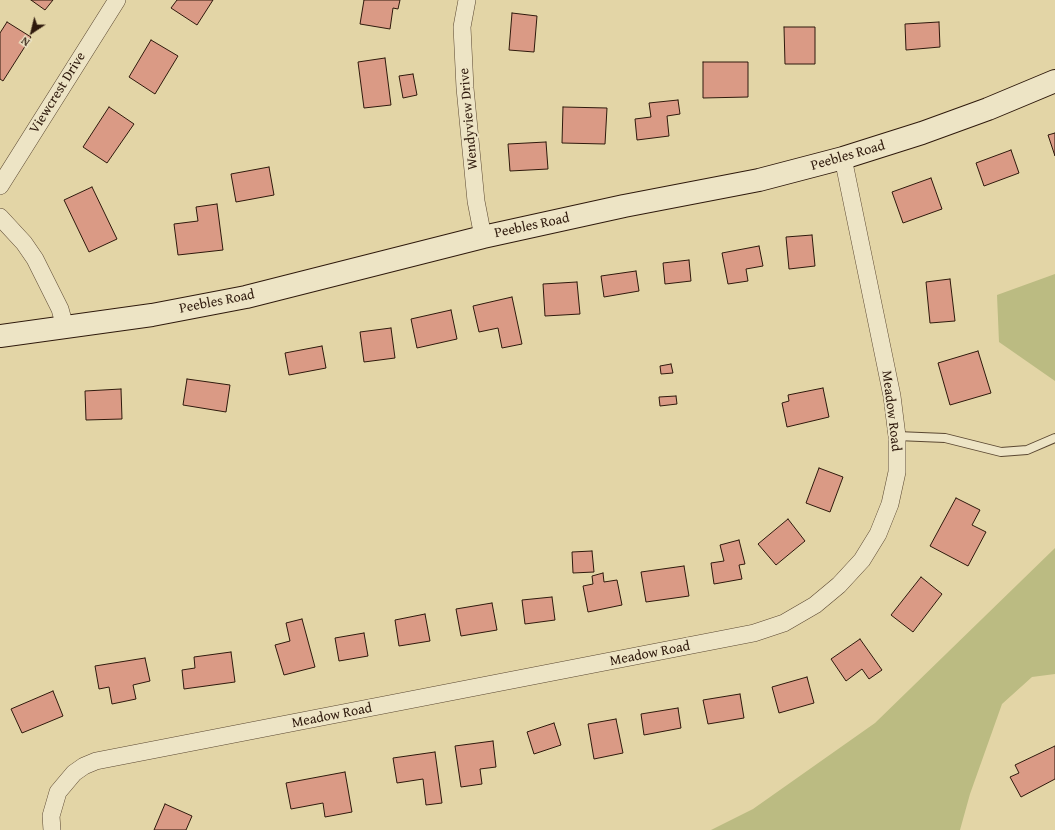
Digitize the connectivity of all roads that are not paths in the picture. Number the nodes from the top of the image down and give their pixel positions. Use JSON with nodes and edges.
{"nodes":[{"id":1,"x":117,"y":0,"type":"edge"},
{"id":2,"x":467,"y":0,"type":"edge"},
{"id":3,"x":1055,"y":81,"type":"edge"},
{"id":4,"x":844,"y":158,"type":"junction"},
{"id":5,"x":0,"y":186,"type":"edge"},
{"id":6,"x":0,"y":217,"type":"edge"},
{"id":7,"x":483,"y":237,"type":"junction"},
{"id":8,"x":65,"y":327,"type":"junction"},
{"id":9,"x":0,"y":336,"type":"edge"},
{"id":10,"x":897,"y":436,"type":"junction"},
{"id":11,"x":1055,"y":438,"type":"edge"},
{"id":12,"x":52,"y":830,"type":"edge"}],
"edges":[{"from":1,"to":5,"type":"street","name":"Viewcrest Drive"},
{"from":2,"to":7,"type":"street","name":"Wendyview Drive"},
{"from":3,"to":4,"type":"street","name":"Peebles Road"},
{"from":4,"to":7,"type":"street","name":"Peebles Road"},
{"from":4,"to":10,"type":"street","name":"Meadow Road"},
{"from":6,"to":8,"type":"street"},
{"from":7,"to":8,"type":"street","name":"Peebles Road"},
{"from":8,"to":9,"type":"street","name":"Peebles Road"},
{"from":10,"to":11,"type":"lane"},
{"from":10,"to":12,"type":"street","name":"Meadow Road"}]}
